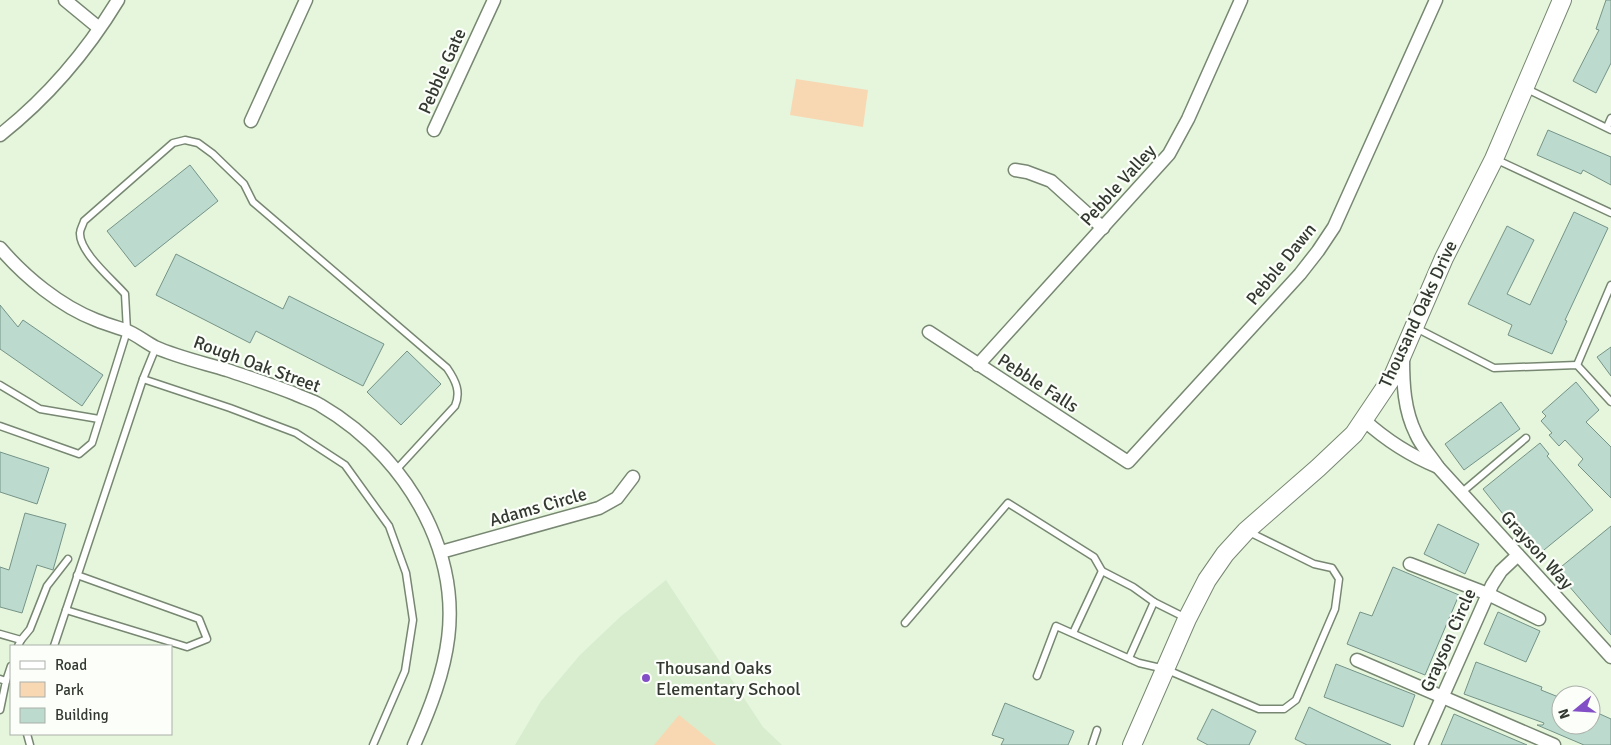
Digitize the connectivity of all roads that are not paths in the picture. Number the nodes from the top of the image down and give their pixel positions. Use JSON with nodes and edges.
{"nodes":[{"id":1,"x":64,"y":0,"type":"edge"},
{"id":2,"x":118,"y":0,"type":"edge"},
{"id":3,"x":306,"y":0,"type":"edge"},
{"id":4,"x":1241,"y":0,"type":"edge"},
{"id":5,"x":1436,"y":0,"type":"edge"},
{"id":6,"x":1562,"y":0,"type":"edge"},
{"id":7,"x":488,"y":2,"type":"edge"},
{"id":8,"x":99,"y":28,"type":"junction"},
{"id":9,"x":1524,"y":88,"type":"junction"},
{"id":10,"x":1611,"y":118,"type":"edge"},
{"id":11,"x":251,"y":121,"type":"dead end"},
{"id":12,"x":1609,"y":128,"type":"edge"},
{"id":13,"x":434,"y":130,"type":"dead end"},
{"id":14,"x":0,"y":135,"type":"edge"},
{"id":15,"x":1494,"y":159,"type":"junction"},
{"id":16,"x":1015,"y":170,"type":"dead end"},
{"id":17,"x":1611,"y":213,"type":"edge"},
{"id":18,"x":1103,"y":228,"type":"junction"},
{"id":19,"x":0,"y":248,"type":"edge"},
{"id":20,"x":1611,"y":285,"type":"edge"},
{"id":21,"x":1414,"y":327,"type":"junction"},
{"id":22,"x":127,"y":331,"type":"junction"},
{"id":23,"x":929,"y":332,"type":"dead end"},
{"id":24,"x":156,"y":347,"type":"junction"},
{"id":25,"x":1404,"y":351,"type":"junction"},
{"id":26,"x":978,"y":365,"type":"junction"},
{"id":27,"x":1577,"y":365,"type":"junction"},
{"id":28,"x":142,"y":379,"type":"junction"},
{"id":29,"x":0,"y":385,"type":"edge"},
{"id":30,"x":1611,"y":402,"type":"edge"},
{"id":31,"x":99,"y":419,"type":"junction"},
{"id":32,"x":1364,"y":420,"type":"junction"},
{"id":33,"x":0,"y":426,"type":"edge"},
{"id":34,"x":1526,"y":438,"type":"dead end"},
{"id":35,"x":1128,"y":462,"type":"joint"},
{"id":36,"x":1438,"y":467,"type":"junction"},
{"id":37,"x":396,"y":470,"type":"junction"},
{"id":38,"x":633,"y":477,"type":"dead end"},
{"id":39,"x":1461,"y":493,"type":"junction"},
{"id":40,"x":1246,"y":531,"type":"junction"},
{"id":41,"x":441,"y":552,"type":"junction"},
{"id":42,"x":1518,"y":556,"type":"junction"},
{"id":43,"x":68,"y":559,"type":"dead end"},
{"id":44,"x":1410,"y":564,"type":"dead end"},
{"id":45,"x":1102,"y":571,"type":"junction"},
{"id":46,"x":77,"y":575,"type":"junction"},
{"id":47,"x":1488,"y":594,"type":"junction"},
{"id":48,"x":1154,"y":602,"type":"junction"},
{"id":49,"x":66,"y":610,"type":"junction"},
{"id":50,"x":1187,"y":619,"type":"junction"},
{"id":51,"x":1539,"y":619,"type":"dead end"},
{"id":52,"x":905,"y":623,"type":"dead end"},
{"id":53,"x":1073,"y":633,"type":"junction"},
{"id":54,"x":0,"y":634,"type":"edge"},
{"id":55,"x":19,"y":643,"type":"edge"},
{"id":56,"x":54,"y":645,"type":"edge"},
{"id":57,"x":1611,"y":656,"type":"edge"},
{"id":58,"x":1129,"y":658,"type":"junction"},
{"id":59,"x":1357,"y":660,"type":"dead end"},
{"id":60,"x":10,"y":668,"type":"edge"},
{"id":61,"x":1165,"y":669,"type":"junction"},
{"id":62,"x":1037,"y":676,"type":"dead end"},
{"id":63,"x":3,"y":680,"type":"edge"},
{"id":64,"x":1443,"y":696,"type":"junction"},
{"id":65,"x":0,"y":710,"type":"edge"},
{"id":66,"x":1096,"y":730,"type":"dead end"},
{"id":67,"x":373,"y":745,"type":"edge"},
{"id":68,"x":414,"y":745,"type":"edge"},
{"id":69,"x":1092,"y":745,"type":"edge"},
{"id":70,"x":1132,"y":745,"type":"edge"},
{"id":71,"x":1421,"y":745,"type":"edge"},
{"id":72,"x":1554,"y":745,"type":"edge"}],
"edges":[{"from":1,"to":8,"type":"street"},
{"from":2,"to":8,"type":"street"},
{"from":3,"to":11,"type":"street"},
{"from":4,"to":18,"type":"street","name":"Pebble Valley"},
{"from":5,"to":35,"type":"street","name":"Pebble Dawn"},
{"from":6,"to":9,"type":"main road","name":"Thousand Oaks Drive"},
{"from":7,"to":13,"type":"street","name":"Pebble Gate"},
{"from":8,"to":14,"type":"street"},
{"from":9,"to":12,"type":"lane"},
{"from":9,"to":15,"type":"main road","name":"Thousand Oaks Drive"},
{"from":10,"to":12,"type":"lane"},
{"from":15,"to":17,"type":"lane"},
{"from":15,"to":21,"type":"main road","name":"Thousand Oaks Drive"},
{"from":16,"to":18,"type":"street"},
{"from":18,"to":26,"type":"street","name":"Pebble Valley"},
{"from":19,"to":22,"type":"street","name":"Rough Oak Street"},
{"from":20,"to":27,"type":"lane"},
{"from":21,"to":25,"type":"main road","name":"Thousand Oaks Drive"},
{"from":21,"to":27,"type":"lane"},
{"from":22,"to":24,"type":"street","name":"Rough Oak Street"},
{"from":22,"to":31,"type":"lane"},
{"from":22,"to":37,"type":"lane"},
{"from":23,"to":26,"type":"street","name":"Pebble Falls"},
{"from":24,"to":28,"type":"lane"},
{"from":24,"to":37,"type":"street","name":"Rough Oak Street"},
{"from":25,"to":32,"type":"main road","name":"Thousand Oaks Drive"},
{"from":25,"to":36,"type":"street","name":"Grayson Way"},
{"from":26,"to":35,"type":"street","name":"Pebble Falls"},
{"from":27,"to":30,"type":"lane"},
{"from":28,"to":46,"type":"lane"},
{"from":28,"to":67,"type":"lane"},
{"from":29,"to":31,"type":"lane"},
{"from":31,"to":33,"type":"lane"},
{"from":32,"to":36,"type":"street","name":"Grayson Way"},
{"from":32,"to":40,"type":"main road","name":"Thousand Oaks Drive"},
{"from":34,"to":39,"type":"lane"},
{"from":36,"to":39,"type":"street","name":"Grayson Way"},
{"from":37,"to":41,"type":"street","name":"Rough Oak Street"},
{"from":38,"to":41,"type":"street","name":"Adams Circle"},
{"from":39,"to":42,"type":"street","name":"Grayson Way"},
{"from":40,"to":50,"type":"main road","name":"Thousand Oaks Drive"},
{"from":40,"to":61,"type":"lane"},
{"from":41,"to":68,"type":"street","name":"Rough Oak Street"},
{"from":42,"to":47,"type":"street","name":"Grayson Circle"},
{"from":42,"to":57,"type":"street","name":"Grayson Way"},
{"from":43,"to":55,"type":"lane"},
{"from":44,"to":47,"type":"street"},
{"from":45,"to":48,"type":"lane"},
{"from":45,"to":52,"type":"lane"},
{"from":45,"to":53,"type":"lane"},
{"from":46,"to":49,"type":"lane"},
{"from":46,"to":49,"type":"lane"},
{"from":47,"to":51,"type":"street"},
{"from":47,"to":64,"type":"street","name":"Grayson Circle"},
{"from":48,"to":50,"type":"lane"},
{"from":48,"to":58,"type":"lane"},
{"from":49,"to":56,"type":"lane"},
{"from":50,"to":61,"type":"main road","name":"Thousand Oaks Drive"},
{"from":53,"to":58,"type":"lane"},
{"from":53,"to":62,"type":"lane"},
{"from":54,"to":55,"type":"lane"},
{"from":58,"to":61,"type":"lane"},
{"from":59,"to":64,"type":"street"},
{"from":60,"to":63,"type":"lane"},
{"from":61,"to":70,"type":"main road","name":"Thousand Oaks Drive"},
{"from":63,"to":65,"type":"lane"},
{"from":64,"to":71,"type":"street","name":"Grayson Circle"},
{"from":64,"to":72,"type":"street"},
{"from":66,"to":69,"type":"lane"}]}
